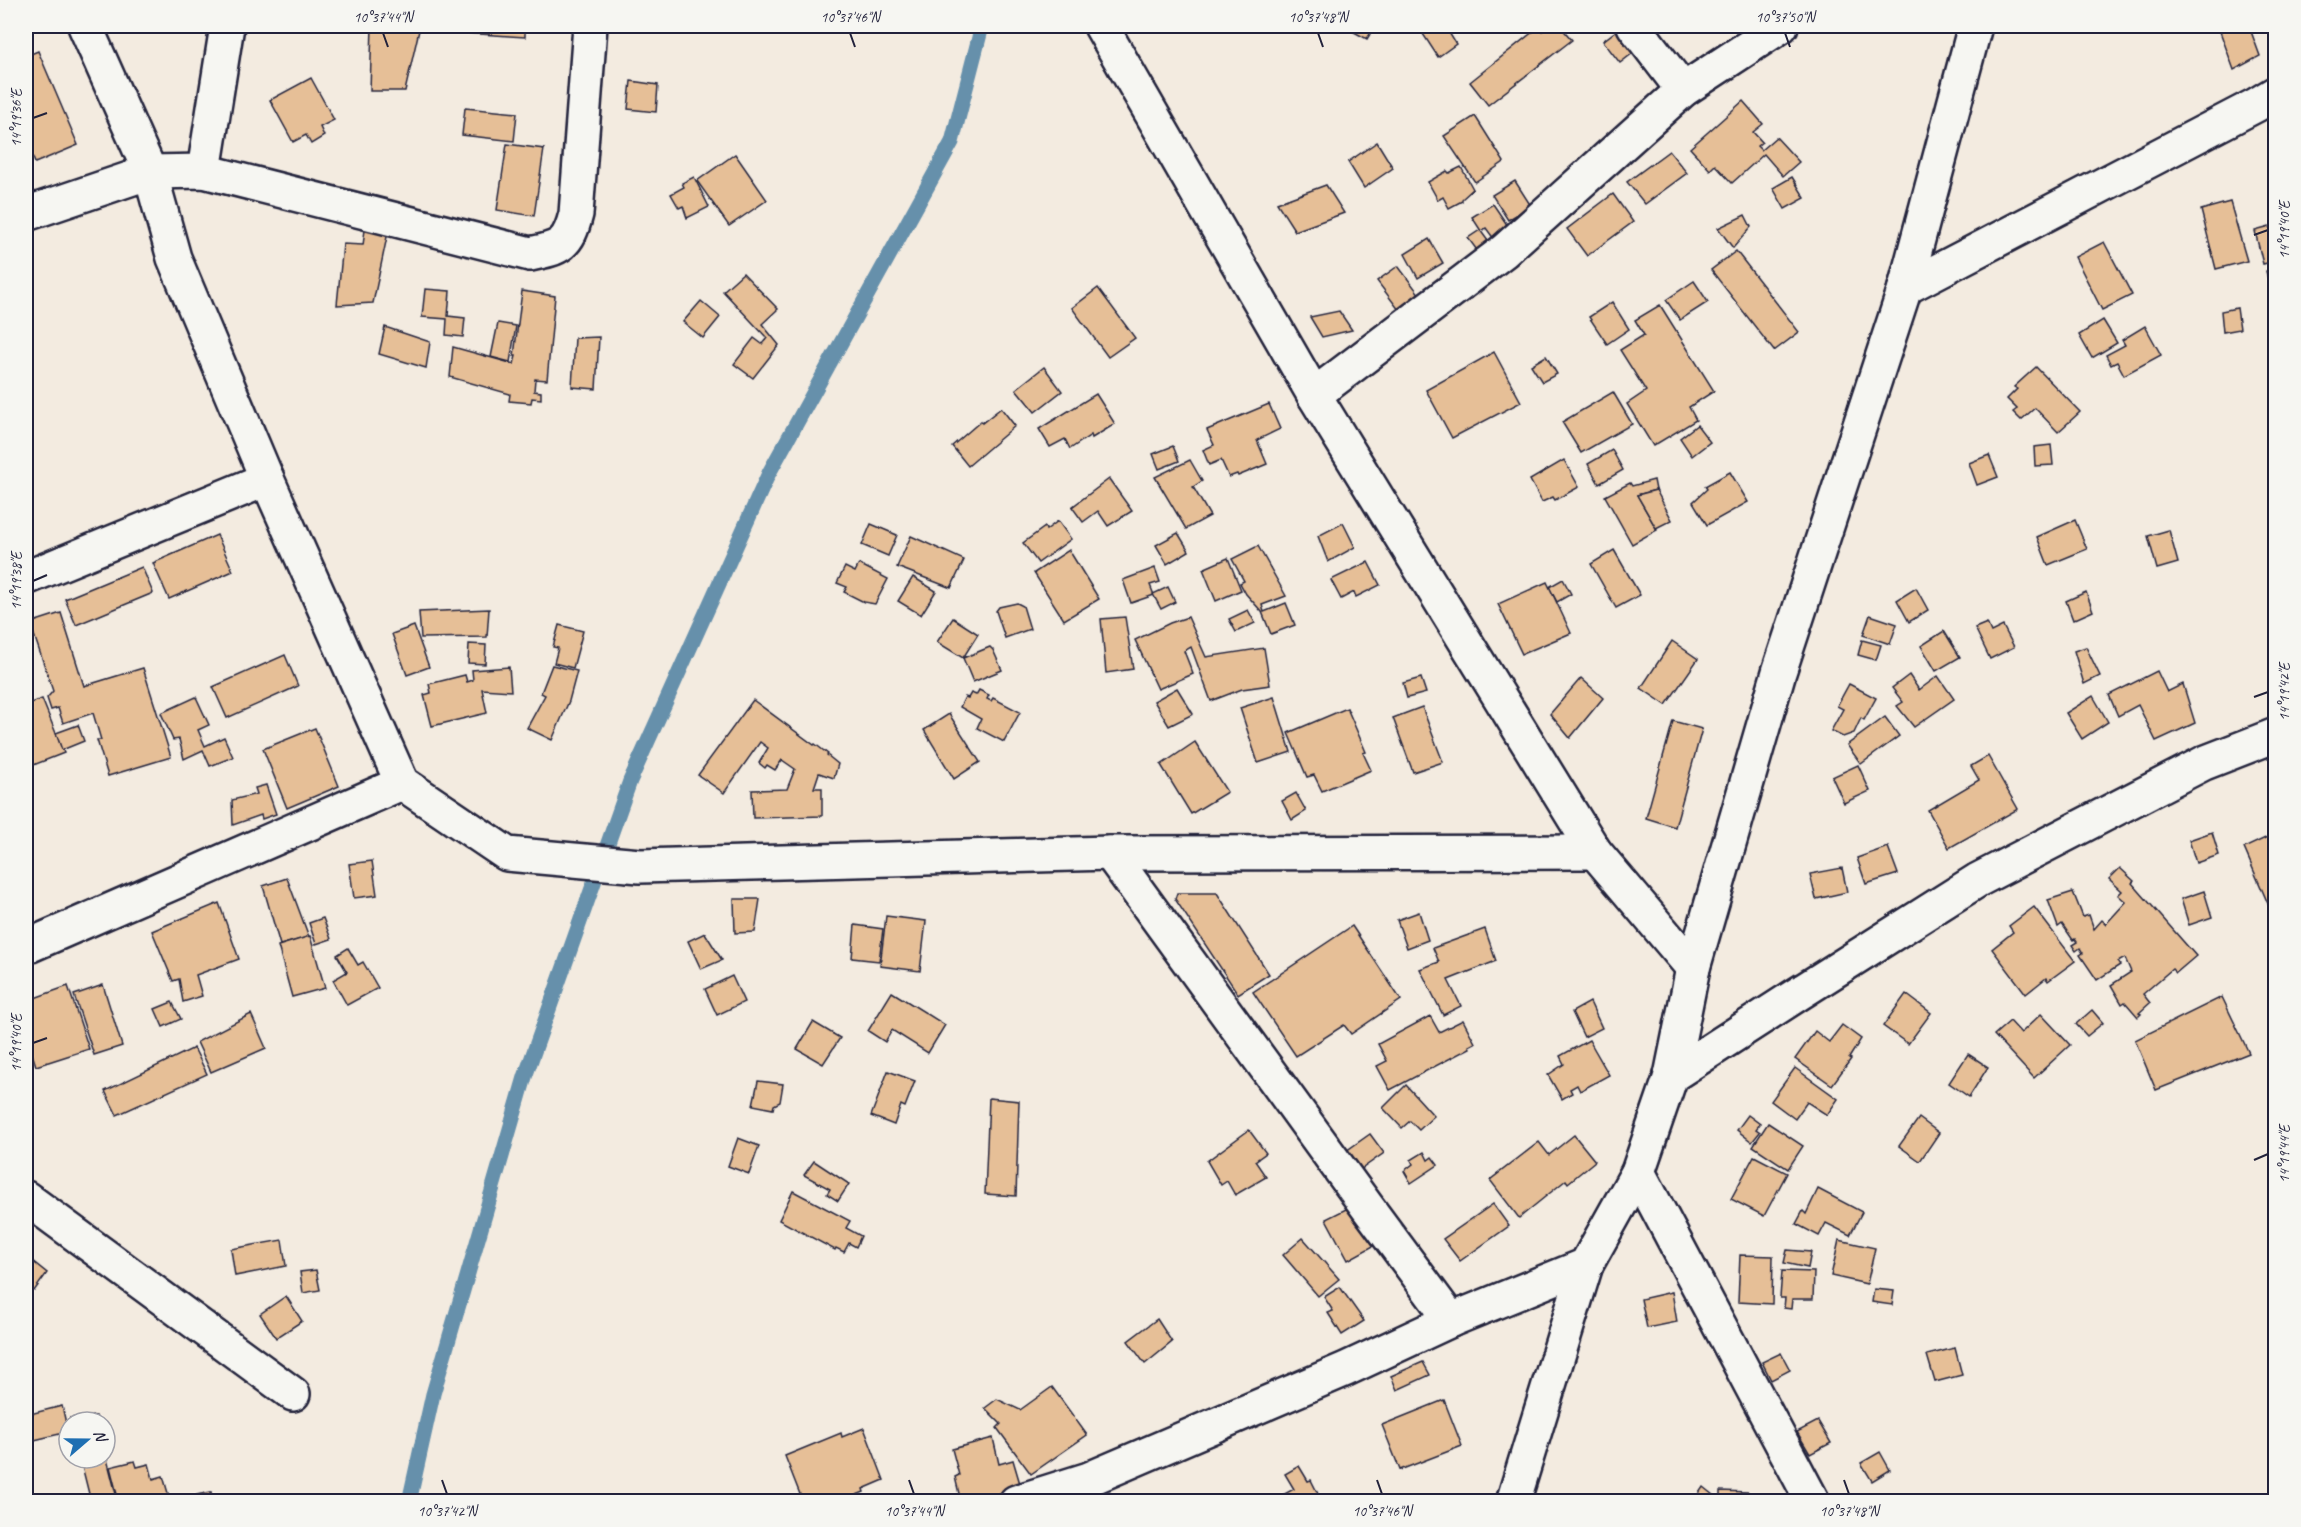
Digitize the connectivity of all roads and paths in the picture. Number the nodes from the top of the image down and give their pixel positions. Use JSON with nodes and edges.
{"nodes":[{"id":1,"x":85,"y":26,"type":"edge"},
{"id":2,"x":227,"y":26,"type":"edge"},
{"id":3,"x":590,"y":26,"type":"edge"},
{"id":4,"x":1101,"y":26,"type":"edge"},
{"id":5,"x":1634,"y":26,"type":"edge"},
{"id":6,"x":1781,"y":26,"type":"edge"},
{"id":7,"x":1975,"y":26,"type":"edge"},
{"id":8,"x":1683,"y":90,"type":"junction"},
{"id":9,"x":2269,"y":100,"type":"edge"},
{"id":10,"x":204,"y":171,"type":"junction"},
{"id":11,"x":150,"y":172,"type":"junction"},
{"id":12,"x":26,"y":214,"type":"edge"},
{"id":13,"x":1905,"y":288,"type":"junction"},
{"id":14,"x":1314,"y":394,"type":"junction"},
{"id":15,"x":267,"y":478,"type":"junction"},
{"id":16,"x":26,"y":578,"type":"edge"},
{"id":17,"x":2276,"y":735,"type":"edge"},
{"id":18,"x":402,"y":783,"type":"junction"},
{"id":19,"x":1594,"y":852,"type":"junction"},
{"id":20,"x":1110,"y":853,"type":"junction"},
{"id":21,"x":26,"y":947,"type":"edge"},
{"id":22,"x":1693,"y":968,"type":"junction"},
{"id":23,"x":1671,"y":1076,"type":"junction"},
{"id":24,"x":1638,"y":1172,"type":"junction"},
{"id":25,"x":26,"y":1198,"type":"edge"},
{"id":26,"x":1586,"y":1265,"type":"junction"},
{"id":27,"x":1451,"y":1320,"type":"junction"},
{"id":28,"x":293,"y":1394,"type":"dead end"},
{"id":29,"x":1016,"y":1502,"type":"edge"},
{"id":30,"x":1513,"y":1502,"type":"edge"},
{"id":31,"x":1813,"y":1502,"type":"edge"}],
"edges":[{"from":1,"to":11,"type":"street"},
{"from":2,"to":10,"type":"street"},
{"from":3,"to":10,"type":"street"},
{"from":4,"to":14,"type":"street"},
{"from":5,"to":8,"type":"street"},
{"from":6,"to":8,"type":"street"},
{"from":7,"to":13,"type":"street"},
{"from":8,"to":14,"type":"street"},
{"from":9,"to":13,"type":"street"},
{"from":10,"to":11,"type":"street"},
{"from":11,"to":12,"type":"street"},
{"from":11,"to":15,"type":"street"},
{"from":13,"to":22,"type":"street"},
{"from":14,"to":19,"type":"street"},
{"from":15,"to":16,"type":"street"},
{"from":15,"to":18,"type":"street"},
{"from":17,"to":23,"type":"street"},
{"from":18,"to":20,"type":"street"},
{"from":18,"to":21,"type":"street"},
{"from":19,"to":20,"type":"street"},
{"from":19,"to":22,"type":"street"},
{"from":20,"to":27,"type":"street"},
{"from":22,"to":23,"type":"street"},
{"from":23,"to":24,"type":"street"},
{"from":24,"to":26,"type":"street"},
{"from":24,"to":31,"type":"street"},
{"from":25,"to":28,"type":"street"},
{"from":26,"to":27,"type":"street"},
{"from":26,"to":30,"type":"street"},
{"from":27,"to":29,"type":"street"}]}
